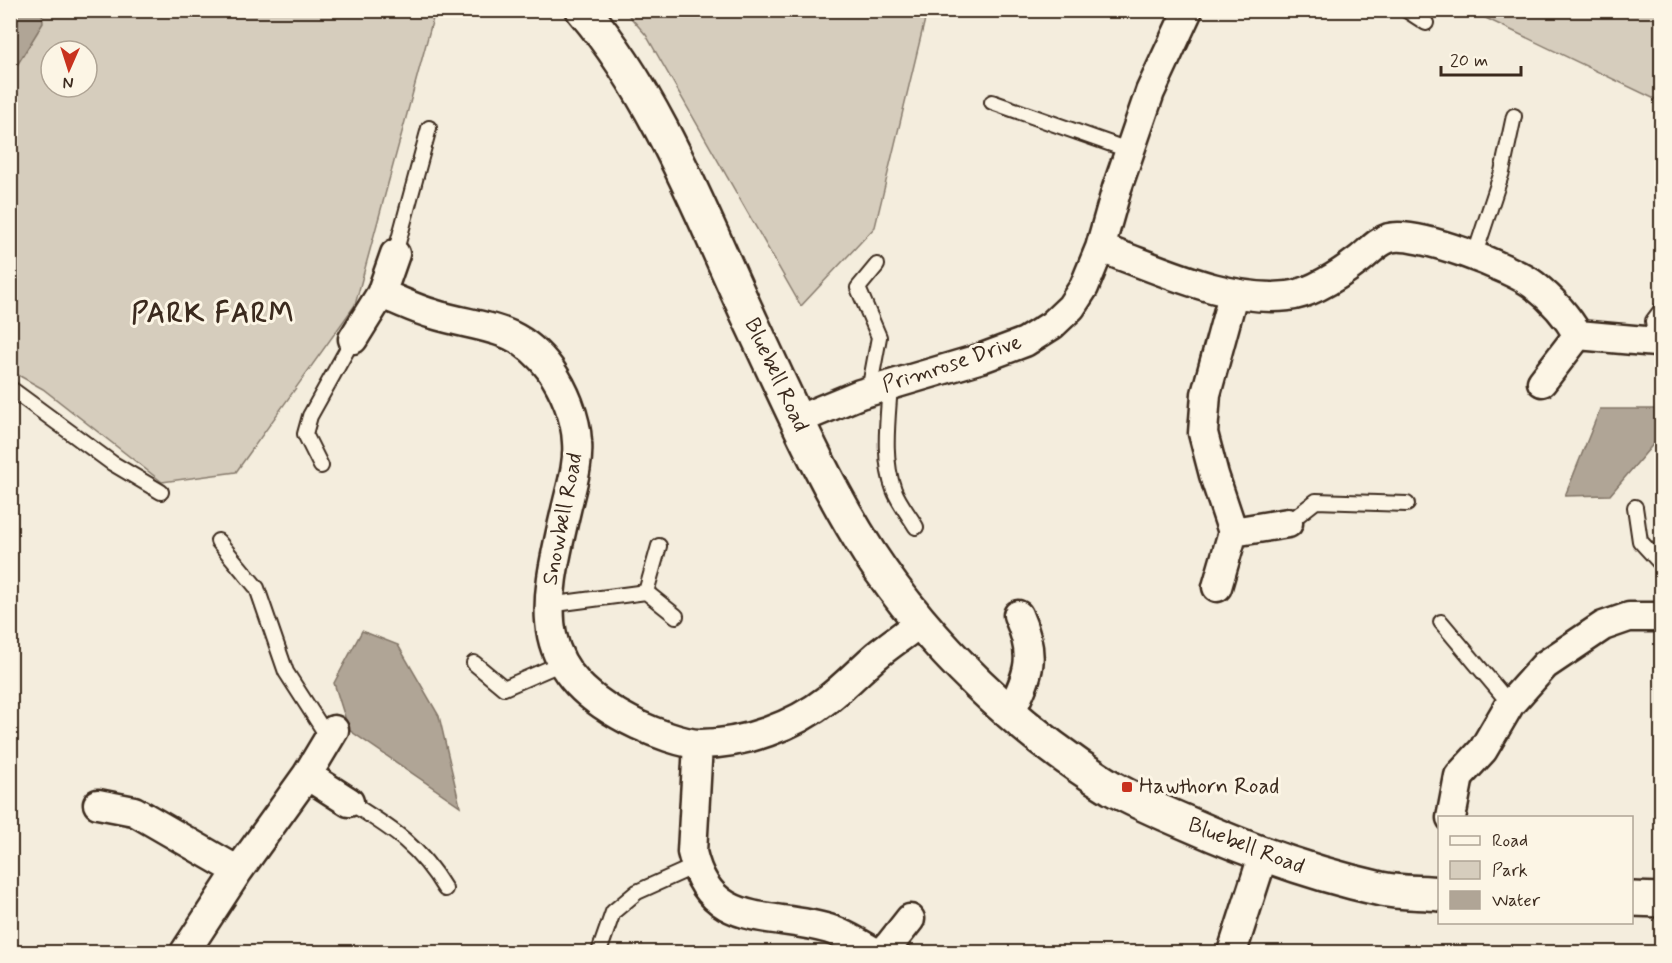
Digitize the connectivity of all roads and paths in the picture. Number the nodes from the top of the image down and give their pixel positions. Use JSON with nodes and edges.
{"nodes":[{"id":1,"x":583,"y":10,"type":"edge"},
{"id":2,"x":1188,"y":10,"type":"edge"},
{"id":3,"x":1406,"y":10,"type":"edge"},
{"id":4,"x":1426,"y":22,"type":"dead end"},
{"id":5,"x":992,"y":102,"type":"dead end"},
{"id":6,"x":1514,"y":116,"type":"dead end"},
{"id":7,"x":429,"y":128,"type":"dead end"},
{"id":8,"x":1131,"y":151,"type":"junction"},
{"id":9,"x":1100,"y":248,"type":"junction"},
{"id":10,"x":395,"y":254,"type":"joint"},
{"id":11,"x":1474,"y":257,"type":"junction"},
{"id":12,"x":877,"y":266,"type":"dead end"},
{"id":13,"x":381,"y":294,"type":"junction"},
{"id":14,"x":1233,"y":295,"type":"junction"},
{"id":15,"x":1662,"y":309,"type":"edge"},
{"id":16,"x":1578,"y":335,"type":"junction"},
{"id":17,"x":353,"y":339,"type":"joint"},
{"id":18,"x":1656,"y":342,"type":"joint"},
{"id":19,"x":1542,"y":382,"type":"dead end"},
{"id":20,"x":10,"y":388,"type":"edge"},
{"id":21,"x":880,"y":388,"type":"junction"},
{"id":22,"x":797,"y":420,"type":"junction"},
{"id":23,"x":321,"y":466,"type":"dead end"},
{"id":24,"x":161,"y":492,"type":"dead end"},
{"id":25,"x":1407,"y":504,"type":"dead end"},
{"id":26,"x":1635,"y":507,"type":"dead end"},
{"id":27,"x":1288,"y":524,"type":"joint"},
{"id":28,"x":916,"y":527,"type":"dead end"},
{"id":29,"x":1233,"y":532,"type":"junction"},
{"id":30,"x":218,"y":541,"type":"dead end"},
{"id":31,"x":659,"y":546,"type":"dead end"},
{"id":32,"x":1662,"y":565,"type":"edge"},
{"id":33,"x":1217,"y":587,"type":"dead end"},
{"id":34,"x":646,"y":592,"type":"junction"},
{"id":35,"x":548,"y":605,"type":"junction"},
{"id":36,"x":1018,"y":615,"type":"dead end"},
{"id":37,"x":676,"y":616,"type":"dead end"},
{"id":38,"x":1662,"y":617,"type":"edge"},
{"id":39,"x":920,"y":622,"type":"junction"},
{"id":40,"x":1442,"y":622,"type":"dead end"},
{"id":41,"x":474,"y":663,"type":"dead end"},
{"id":42,"x":561,"y":663,"type":"junction"},
{"id":43,"x":1510,"y":704,"type":"junction"},
{"id":44,"x":1011,"y":711,"type":"junction"},
{"id":45,"x":332,"y":734,"type":"joint"},
{"id":46,"x":698,"y":744,"type":"junction"},
{"id":47,"x":307,"y":776,"type":"junction"},
{"id":48,"x":348,"y":802,"type":"joint"},
{"id":49,"x":98,"y":804,"type":"dead end"},
{"id":50,"x":1451,"y":816,"type":"edge"},
{"id":51,"x":1263,"y":856,"type":"junction"},
{"id":52,"x":695,"y":866,"type":"junction"},
{"id":53,"x":238,"y":871,"type":"junction"},
{"id":54,"x":445,"y":889,"type":"dead end"},
{"id":55,"x":1438,"y":894,"type":"edge"},
{"id":56,"x":1633,"y":899,"type":"edge"},
{"id":57,"x":1662,"y":900,"type":"edge"},
{"id":58,"x":910,"y":919,"type":"dead end"},
{"id":59,"x":186,"y":952,"type":"edge"},
{"id":60,"x":599,"y":952,"type":"edge"},
{"id":61,"x":874,"y":952,"type":"edge"},
{"id":62,"x":884,"y":952,"type":"edge"},
{"id":63,"x":1232,"y":952,"type":"edge"}],
"edges":[{"from":1,"to":22,"type":"street","name":"Bluebell Road"},
{"from":2,"to":8,"type":"street","name":"Primrose Drive"},
{"from":3,"to":4,"type":"lane"},
{"from":5,"to":8,"type":"lane"},
{"from":6,"to":11,"type":"lane"},
{"from":7,"to":10,"type":"lane"},
{"from":8,"to":9,"type":"street","name":"Primrose Drive"},
{"from":9,"to":14,"type":"street"},
{"from":9,"to":21,"type":"street","name":"Primrose Drive"},
{"from":10,"to":13,"type":"street"},
{"from":11,"to":14,"type":"street"},
{"from":11,"to":16,"type":"street"},
{"from":12,"to":21,"type":"lane"},
{"from":13,"to":17,"type":"street"},
{"from":13,"to":35,"type":"street","name":"Snowbell Road"},
{"from":14,"to":29,"type":"street"},
{"from":15,"to":18,"type":"lane"},
{"from":16,"to":18,"type":"street"},
{"from":16,"to":19,"type":"street"},
{"from":17,"to":23,"type":"lane"},
{"from":20,"to":24,"type":"lane"},
{"from":21,"to":22,"type":"street","name":"Primrose Drive"},
{"from":21,"to":28,"type":"lane"},
{"from":22,"to":39,"type":"street","name":"Bluebell Road"},
{"from":25,"to":27,"type":"lane"},
{"from":26,"to":32,"type":"lane"},
{"from":27,"to":29,"type":"street"},
{"from":29,"to":33,"type":"street"},
{"from":30,"to":45,"type":"lane"},
{"from":31,"to":34,"type":"lane"},
{"from":34,"to":35,"type":"lane"},
{"from":34,"to":37,"type":"lane"},
{"from":35,"to":42,"type":"street","name":"Snowbell Road"},
{"from":36,"to":44,"type":"street"},
{"from":38,"to":43,"type":"street"},
{"from":39,"to":44,"type":"street","name":"Bluebell Road"},
{"from":39,"to":46,"type":"street","name":"Snowbell Road"},
{"from":40,"to":43,"type":"lane"},
{"from":41,"to":42,"type":"lane"},
{"from":42,"to":46,"type":"street","name":"Snowbell Road"},
{"from":43,"to":50,"type":"street"},
{"from":44,"to":51,"type":"street","name":"Bluebell Road"},
{"from":45,"to":47,"type":"street"},
{"from":46,"to":52,"type":"street"},
{"from":47,"to":48,"type":"street"},
{"from":47,"to":53,"type":"street"},
{"from":48,"to":54,"type":"lane"},
{"from":49,"to":53,"type":"street"},
{"from":51,"to":55,"type":"street","name":"Bluebell Road"},
{"from":51,"to":63,"type":"street"},
{"from":52,"to":60,"type":"lane"},
{"from":52,"to":61,"type":"street"},
{"from":53,"to":59,"type":"street"},
{"from":56,"to":57,"type":"street"},
{"from":58,"to":62,"type":"street"}]}
